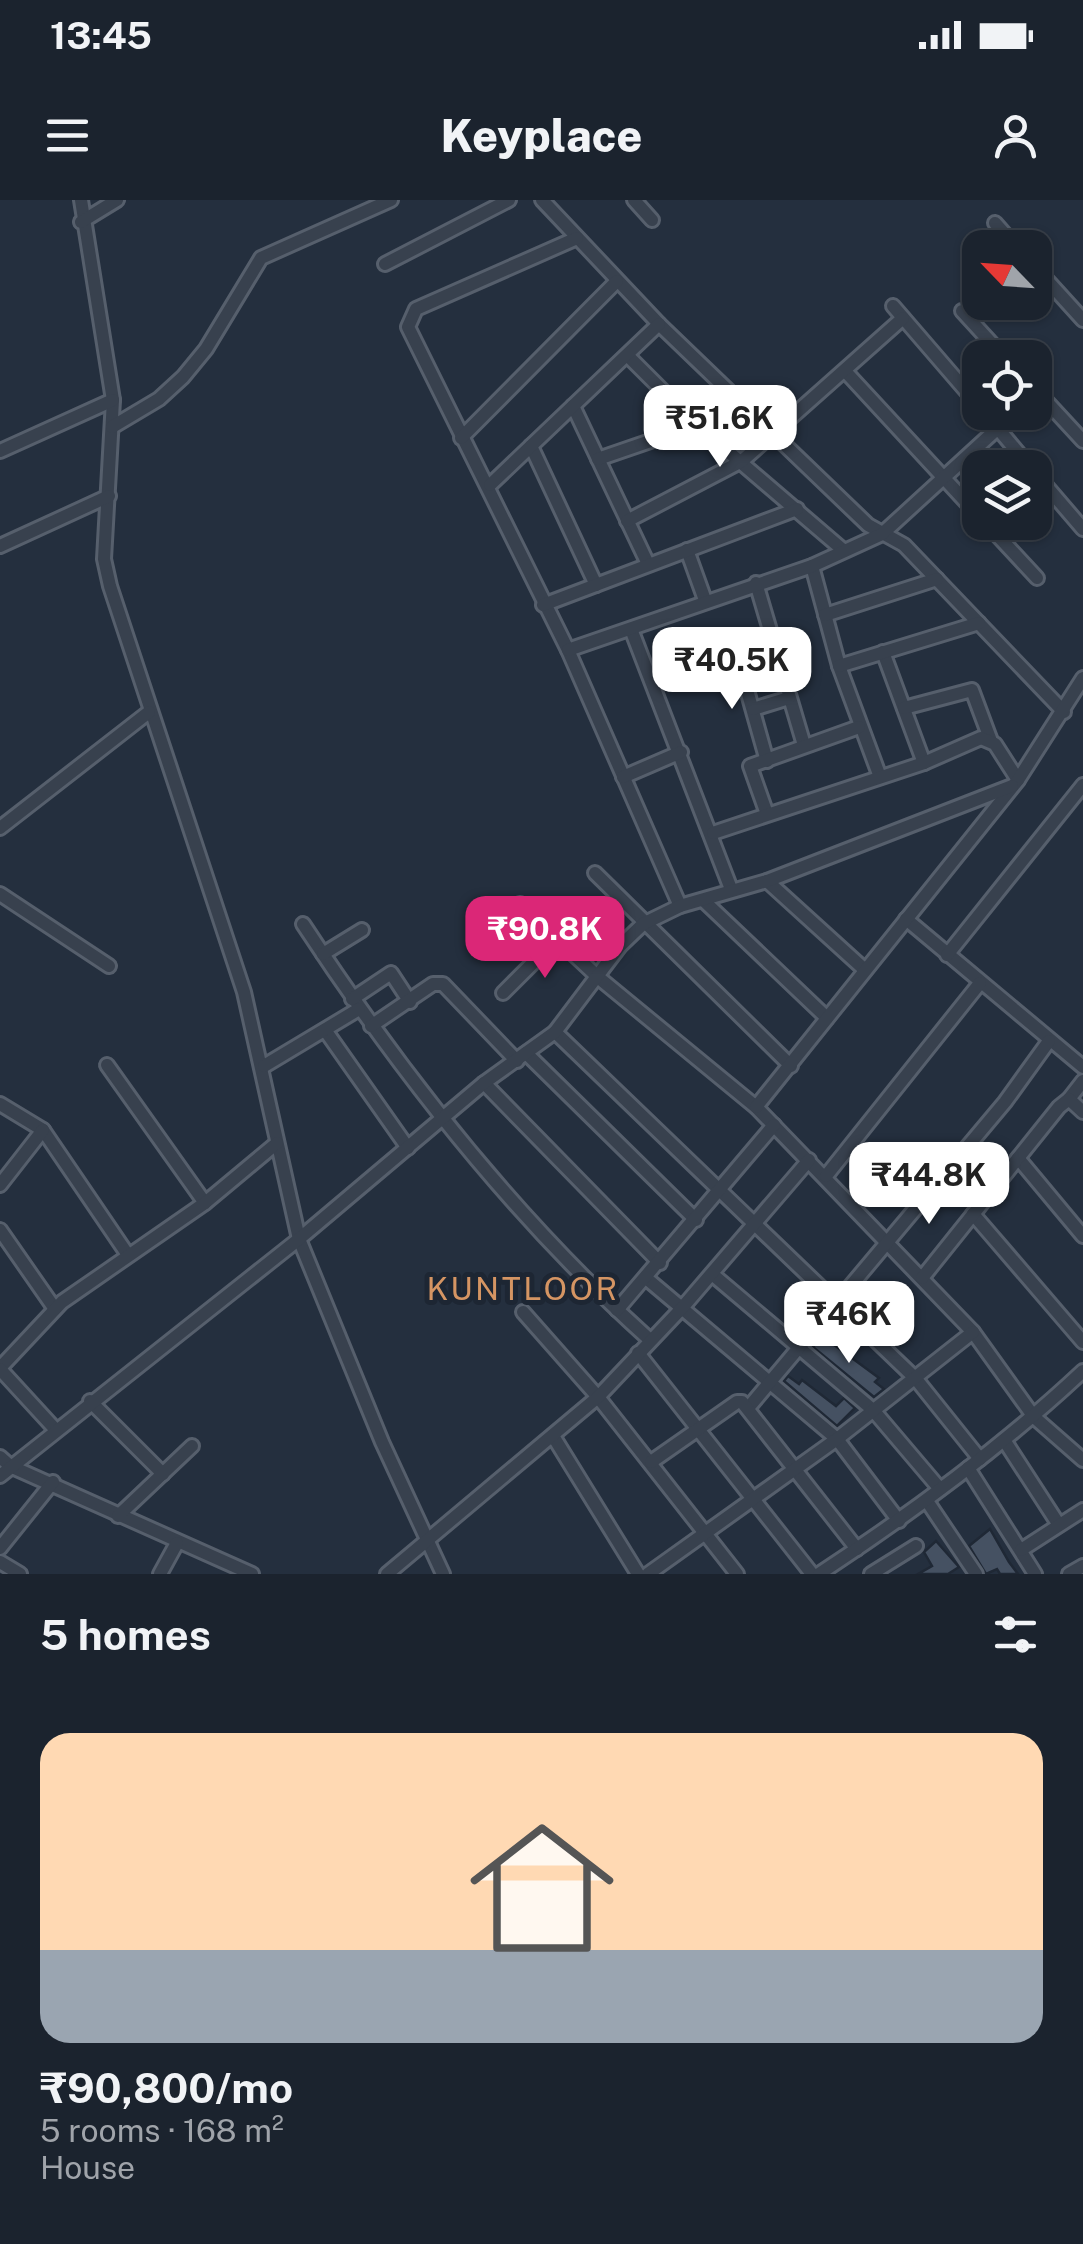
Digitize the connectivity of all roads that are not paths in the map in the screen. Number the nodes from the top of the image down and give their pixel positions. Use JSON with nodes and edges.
{"nodes":[{"id":1,"x":81,"y":200,"type":"edge"},
{"id":2,"x":117,"y":200,"type":"edge"},
{"id":3,"x":391,"y":200,"type":"edge"},
{"id":4,"x":509,"y":200,"type":"edge"},
{"id":5,"x":542,"y":200,"type":"edge"},
{"id":6,"x":634,"y":200,"type":"edge"},
{"id":7,"x":652,"y":220,"type":"dead end"},
{"id":8,"x":81,"y":222,"type":"junction"},
{"id":9,"x":995,"y":223,"type":"dead end"},
{"id":10,"x":1001,"y":230,"type":"edge"},
{"id":11,"x":577,"y":238,"type":"junction"},
{"id":12,"x":385,"y":264,"type":"dead end"},
{"id":13,"x":617,"y":281,"type":"junction"},
{"id":14,"x":1052,"y":286,"type":"edge"},
{"id":15,"x":892,"y":306,"type":"dead end"},
{"id":16,"x":903,"y":318,"type":"junction"},
{"id":17,"x":970,"y":320,"type":"edge"},
{"id":18,"x":1083,"y":320,"type":"edge"},
{"id":19,"x":659,"y":324,"type":"junction"},
{"id":20,"x":989,"y":340,"type":"edge"},
{"id":21,"x":628,"y":356,"type":"junction"},
{"id":22,"x":845,"y":371,"type":"junction"},
{"id":23,"x":962,"y":387,"type":"edge"},
{"id":24,"x":112,"y":400,"type":"junction"},
{"id":25,"x":573,"y":406,"type":"junction"},
{"id":26,"x":1052,"y":408,"type":"edge"},
{"id":27,"x":698,"y":425,"type":"junction"},
{"id":28,"x":112,"y":427,"type":"junction"},
{"id":29,"x":996,"y":430,"type":"edge"},
{"id":30,"x":1000,"y":430,"type":"edge"},
{"id":31,"x":774,"y":436,"type":"junction"},
{"id":32,"x":461,"y":438,"type":"junction"},
{"id":33,"x":1083,"y":441,"type":"edge"},
{"id":34,"x":530,"y":446,"type":"junction"},
{"id":35,"x":1016,"y":450,"type":"edge"},
{"id":36,"x":0,"y":452,"type":"edge"},
{"id":37,"x":598,"y":459,"type":"junction"},
{"id":38,"x":742,"y":461,"type":"junction"},
{"id":39,"x":945,"y":479,"type":"junction"},
{"id":40,"x":490,"y":485,"type":"junction"},
{"id":41,"x":1052,"y":493,"type":"edge"},
{"id":42,"x":109,"y":496,"type":"junction"},
{"id":43,"x":962,"y":497,"type":"edge"},
{"id":44,"x":798,"y":509,"type":"junction"},
{"id":45,"x":627,"y":520,"type":"junction"},
{"id":46,"x":1083,"y":530,"type":"edge"},
{"id":47,"x":882,"y":534,"type":"junction"},
{"id":48,"x":1002,"y":540,"type":"edge"},
{"id":49,"x":0,"y":546,"type":"edge"},
{"id":50,"x":687,"y":550,"type":"junction"},
{"id":51,"x":843,"y":550,"type":"junction"},
{"id":52,"x":648,"y":564,"type":"junction"},
{"id":53,"x":812,"y":566,"type":"junction"},
{"id":54,"x":937,"y":578,"type":"junction"},
{"id":55,"x":1037,"y":578,"type":"dead end"},
{"id":56,"x":756,"y":582,"type":"junction"},
{"id":57,"x":596,"y":584,"type":"junction"},
{"id":58,"x":705,"y":600,"type":"junction"},
{"id":59,"x":544,"y":605,"type":"junction"},
{"id":60,"x":825,"y":616,"type":"junction"},
{"id":61,"x":979,"y":623,"type":"junction"},
{"id":62,"x":630,"y":630,"type":"junction"},
{"id":63,"x":774,"y":639,"type":"junction"},
{"id":64,"x":568,"y":650,"type":"junction"},
{"id":65,"x":736,"y":651,"type":"junction"},
{"id":66,"x":883,"y":652,"type":"junction"},
{"id":67,"x":839,"y":666,"type":"junction"},
{"id":68,"x":651,"y":678,"type":"junction"},
{"id":69,"x":1082,"y":684,"type":"edge"},
{"id":70,"x":790,"y":698,"type":"junction"},
{"id":71,"x":904,"y":708,"type":"junction"},
{"id":72,"x":753,"y":709,"type":"junction"},
{"id":73,"x":149,"y":712,"type":"junction"},
{"id":74,"x":1064,"y":712,"type":"junction"},
{"id":75,"x":860,"y":727,"type":"junction"},
{"id":76,"x":992,"y":740,"type":"junction"},
{"id":77,"x":804,"y":745,"type":"junction"},
{"id":78,"x":680,"y":752,"type":"junction"},
{"id":79,"x":768,"y":761,"type":"junction"},
{"id":80,"x":924,"y":763,"type":"junction"},
{"id":81,"x":624,"y":777,"type":"junction"},
{"id":82,"x":880,"y":778,"type":"junction"},
{"id":83,"x":1015,"y":783,"type":"junction"},
{"id":84,"x":1083,"y":785,"type":"edge"},
{"id":85,"x":767,"y":814,"type":"junction"},
{"id":86,"x":0,"y":828,"type":"edge"},
{"id":87,"x":713,"y":833,"type":"junction"},
{"id":88,"x":595,"y":873,"type":"dead end"},
{"id":89,"x":767,"y":882,"type":"junction"},
{"id":90,"x":731,"y":888,"type":"junction"},
{"id":91,"x":0,"y":894,"type":"edge"},
{"id":92,"x":703,"y":900,"type":"junction"},
{"id":93,"x":520,"y":904,"type":"dead end"},
{"id":94,"x":680,"y":906,"type":"junction"},
{"id":95,"x":906,"y":919,"type":"junction"},
{"id":96,"x":303,"y":924,"type":"dead end"},
{"id":97,"x":643,"y":924,"type":"junction"},
{"id":98,"x":362,"y":930,"type":"dead end"},
{"id":99,"x":556,"y":938,"type":"junction"},
{"id":100,"x":323,"y":954,"type":"junction"},
{"id":101,"x":947,"y":955,"type":"junction"},
{"id":102,"x":109,"y":966,"type":"dead end"},
{"id":103,"x":866,"y":970,"type":"junction"},
{"id":104,"x":599,"y":978,"type":"junction"},
{"id":105,"x":980,"y":982,"type":"junction"},
{"id":106,"x":504,"y":993,"type":"dead end"},
{"id":107,"x":410,"y":1002,"type":"junction"},
{"id":108,"x":356,"y":1004,"type":"junction"},
{"id":109,"x":827,"y":1018,"type":"junction"},
{"id":110,"x":371,"y":1026,"type":"junction"},
{"id":111,"x":325,"y":1030,"type":"junction"},
{"id":112,"x":555,"y":1032,"type":"junction"},
{"id":113,"x":1049,"y":1041,"type":"junction"},
{"id":114,"x":522,"y":1057,"type":"junction"},
{"id":115,"x":107,"y":1066,"type":"dead end"},
{"id":116,"x":264,"y":1066,"type":"junction"},
{"id":117,"x":790,"y":1066,"type":"junction"},
{"id":118,"x":1083,"y":1068,"type":"edge"},
{"id":119,"x":1083,"y":1081,"type":"edge"},
{"id":120,"x":484,"y":1084,"type":"junction"},
{"id":121,"x":1069,"y":1100,"type":"junction"},
{"id":122,"x":0,"y":1104,"type":"edge"},
{"id":123,"x":756,"y":1107,"type":"junction"},
{"id":124,"x":1083,"y":1112,"type":"edge"},
{"id":125,"x":442,"y":1121,"type":"junction"},
{"id":126,"x":774,"y":1125,"type":"junction"},
{"id":127,"x":43,"y":1130,"type":"junction"},
{"id":128,"x":277,"y":1143,"type":"junction"},
{"id":129,"x":408,"y":1148,"type":"junction"},
{"id":130,"x":1018,"y":1158,"type":"junction"},
{"id":131,"x":809,"y":1160,"type":"junction"},
{"id":132,"x":826,"y":1176,"type":"junction"},
{"id":133,"x":0,"y":1184,"type":"edge"},
{"id":134,"x":719,"y":1192,"type":"junction"},
{"id":135,"x":205,"y":1203,"type":"junction"},
{"id":136,"x":973,"y":1214,"type":"junction"},
{"id":137,"x":696,"y":1220,"type":"junction"},
{"id":138,"x":754,"y":1222,"type":"junction"},
{"id":139,"x":0,"y":1230,"type":"edge"},
{"id":140,"x":1083,"y":1236,"type":"edge"},
{"id":141,"x":299,"y":1239,"type":"junction"},
{"id":142,"x":889,"y":1242,"type":"junction"},
{"id":143,"x":128,"y":1255,"type":"junction"},
{"id":144,"x":660,"y":1263,"type":"junction"},
{"id":145,"x":712,"y":1274,"type":"junction"},
{"id":146,"x":646,"y":1278,"type":"junction"},
{"id":147,"x":922,"y":1278,"type":"junction"},
{"id":148,"x":835,"y":1304,"type":"junction"},
{"id":149,"x":682,"y":1308,"type":"junction"},
{"id":150,"x":54,"y":1310,"type":"junction"},
{"id":151,"x":617,"y":1310,"type":"junction"},
{"id":152,"x":523,"y":1312,"type":"dead end"},
{"id":153,"x":973,"y":1332,"type":"junction"},
{"id":154,"x":650,"y":1340,"type":"junction"},
{"id":155,"x":1083,"y":1342,"type":"edge"},
{"id":156,"x":800,"y":1347,"type":"junction"},
{"id":157,"x":638,"y":1353,"type":"junction"},
{"id":158,"x":0,"y":1368,"type":"edge"},
{"id":159,"x":1083,"y":1371,"type":"edge"},
{"id":160,"x":916,"y":1379,"type":"junction"},
{"id":161,"x":769,"y":1382,"type":"junction"},
{"id":162,"x":598,"y":1397,"type":"junction"},
{"id":163,"x":90,"y":1401,"type":"junction"},
{"id":164,"x":748,"y":1406,"type":"junction"},
{"id":165,"x":874,"y":1410,"type":"junction"},
{"id":166,"x":1034,"y":1417,"type":"junction"},
{"id":167,"x":698,"y":1427,"type":"junction"},
{"id":168,"x":56,"y":1429,"type":"junction"},
{"id":169,"x":553,"y":1436,"type":"junction"},
{"id":170,"x":836,"y":1439,"type":"junction"},
{"id":171,"x":1004,"y":1440,"type":"junction"},
{"id":172,"x":192,"y":1446,"type":"dead end"},
{"id":173,"x":980,"y":1458,"type":"junction"},
{"id":174,"x":1083,"y":1460,"type":"edge"},
{"id":175,"x":651,"y":1462,"type":"junction"},
{"id":176,"x":3,"y":1466,"type":"edge"},
{"id":177,"x":797,"y":1468,"type":"junction"},
{"id":178,"x":968,"y":1468,"type":"junction"},
{"id":179,"x":162,"y":1474,"type":"junction"},
{"id":180,"x":53,"y":1482,"type":"junction"},
{"id":181,"x":940,"y":1490,"type":"junction"},
{"id":182,"x":753,"y":1500,"type":"junction"},
{"id":183,"x":926,"y":1501,"type":"junction"},
{"id":184,"x":1083,"y":1510,"type":"edge"},
{"id":185,"x":118,"y":1516,"type":"junction"},
{"id":186,"x":899,"y":1521,"type":"junction"},
{"id":187,"x":1058,"y":1525,"type":"junction"},
{"id":188,"x":708,"y":1533,"type":"junction"},
{"id":189,"x":426,"y":1540,"type":"junction"},
{"id":190,"x":177,"y":1544,"type":"junction"},
{"id":191,"x":916,"y":1546,"type":"dead end"},
{"id":192,"x":0,"y":1548,"type":"edge"},
{"id":193,"x":857,"y":1549,"type":"junction"},
{"id":194,"x":1021,"y":1550,"type":"junction"},
{"id":195,"x":670,"y":1558,"type":"junction"},
{"id":196,"x":0,"y":1562,"type":"edge"},
{"id":197,"x":1083,"y":1566,"type":"edge"},
{"id":198,"x":972,"y":1572,"type":"edge"},
{"id":199,"x":20,"y":1574,"type":"edge"},
{"id":200,"x":160,"y":1574,"type":"edge"},
{"id":201,"x":252,"y":1574,"type":"edge"},
{"id":202,"x":387,"y":1574,"type":"edge"},
{"id":203,"x":443,"y":1574,"type":"edge"},
{"id":204,"x":638,"y":1574,"type":"edge"},
{"id":205,"x":648,"y":1574,"type":"edge"},
{"id":206,"x":680,"y":1574,"type":"edge"},
{"id":207,"x":737,"y":1574,"type":"edge"},
{"id":208,"x":816,"y":1574,"type":"edge"},
{"id":209,"x":871,"y":1574,"type":"edge"},
{"id":210,"x":1036,"y":1574,"type":"edge"},
{"id":211,"x":1069,"y":1574,"type":"edge"}],
"edges":[{"from":1,"to":8,"type":"street"},
{"from":2,"to":8,"type":"street"},
{"from":3,"to":28,"type":"street"},
{"from":4,"to":12,"type":"street"},
{"from":5,"to":11,"type":"street"},
{"from":6,"to":7,"type":"street"},
{"from":8,"to":24,"type":"street"},
{"from":9,"to":10,"type":"street"},
{"from":11,"to":13,"type":"street"},
{"from":11,"to":32,"type":"street"},
{"from":13,"to":19,"type":"street"},
{"from":13,"to":32,"type":"street"},
{"from":14,"to":18,"type":"street"},
{"from":15,"to":16,"type":"street"},
{"from":16,"to":22,"type":"street"},
{"from":16,"to":23,"type":"street"},
{"from":17,"to":20,"type":"street"},
{"from":19,"to":21,"type":"street"},
{"from":19,"to":31,"type":"street"},
{"from":21,"to":25,"type":"street"},
{"from":21,"to":27,"type":"street"},
{"from":22,"to":31,"type":"street"},
{"from":22,"to":39,"type":"street"},
{"from":24,"to":28,"type":"street"},
{"from":24,"to":36,"type":"street"},
{"from":25,"to":34,"type":"street"},
{"from":25,"to":37,"type":"street"},
{"from":26,"to":33,"type":"street"},
{"from":27,"to":37,"type":"street"},
{"from":27,"to":38,"type":"street"},
{"from":28,"to":42,"type":"street"},
{"from":29,"to":39,"type":"street"},
{"from":30,"to":35,"type":"street"},
{"from":31,"to":38,"type":"street"},
{"from":31,"to":47,"type":"street"},
{"from":32,"to":40,"type":"street"},
{"from":34,"to":40,"type":"street"},
{"from":34,"to":57,"type":"street"},
{"from":37,"to":45,"type":"street"},
{"from":38,"to":44,"type":"street"},
{"from":38,"to":45,"type":"street"},
{"from":39,"to":43,"type":"street"},
{"from":39,"to":47,"type":"street"},
{"from":40,"to":59,"type":"street"},
{"from":41,"to":46,"type":"street"},
{"from":42,"to":49,"type":"street"},
{"from":42,"to":73,"type":"street"},
{"from":44,"to":50,"type":"street"},
{"from":44,"to":51,"type":"street"},
{"from":45,"to":52,"type":"street"},
{"from":47,"to":51,"type":"street"},
{"from":47,"to":54,"type":"street"},
{"from":48,"to":55,"type":"street"},
{"from":50,"to":52,"type":"street"},
{"from":50,"to":58,"type":"street"},
{"from":51,"to":53,"type":"street"},
{"from":52,"to":57,"type":"street"},
{"from":53,"to":56,"type":"street"},
{"from":53,"to":60,"type":"street"},
{"from":54,"to":60,"type":"street"},
{"from":54,"to":61,"type":"street"},
{"from":56,"to":58,"type":"street"},
{"from":56,"to":63,"type":"street"},
{"from":57,"to":59,"type":"street"},
{"from":58,"to":62,"type":"street"},
{"from":59,"to":64,"type":"street"},
{"from":60,"to":67,"type":"street"},
{"from":61,"to":66,"type":"street"},
{"from":61,"to":74,"type":"street"},
{"from":62,"to":64,"type":"street"},
{"from":62,"to":68,"type":"street"},
{"from":63,"to":65,"type":"street"},
{"from":63,"to":70,"type":"street"},
{"from":64,"to":81,"type":"street"},
{"from":65,"to":68,"type":"street"},
{"from":65,"to":72,"type":"street"},
{"from":66,"to":67,"type":"street"},
{"from":66,"to":71,"type":"street"},
{"from":67,"to":75,"type":"street"},
{"from":68,"to":78,"type":"street"},
{"from":69,"to":74,"type":"street"},
{"from":70,"to":72,"type":"street"},
{"from":70,"to":77,"type":"street"},
{"from":71,"to":76,"type":"street"},
{"from":71,"to":80,"type":"street"},
{"from":72,"to":79,"type":"street"},
{"from":73,"to":86,"type":"street"},
{"from":73,"to":116,"type":"street"},
{"from":74,"to":83,"type":"street"},
{"from":75,"to":77,"type":"street"},
{"from":75,"to":82,"type":"street"},
{"from":76,"to":80,"type":"street"},
{"from":76,"to":83,"type":"street"},
{"from":77,"to":79,"type":"street"},
{"from":78,"to":81,"type":"street"},
{"from":78,"to":87,"type":"street"},
{"from":79,"to":85,"type":"street"},
{"from":80,"to":82,"type":"street"},
{"from":81,"to":94,"type":"street"},
{"from":82,"to":85,"type":"street"},
{"from":83,"to":89,"type":"street"},
{"from":83,"to":95,"type":"street"},
{"from":84,"to":101,"type":"street"},
{"from":85,"to":87,"type":"street"},
{"from":87,"to":90,"type":"street"},
{"from":88,"to":97,"type":"street"},
{"from":89,"to":90,"type":"street"},
{"from":89,"to":103,"type":"street"},
{"from":90,"to":92,"type":"street"},
{"from":91,"to":102,"type":"street"},
{"from":92,"to":94,"type":"street"},
{"from":92,"to":109,"type":"street"},
{"from":93,"to":99,"type":"street"},
{"from":94,"to":97,"type":"street"},
{"from":95,"to":101,"type":"street"},
{"from":95,"to":103,"type":"street"},
{"from":96,"to":100,"type":"street"},
{"from":97,"to":104,"type":"street"},
{"from":97,"to":117,"type":"street"},
{"from":98,"to":100,"type":"street"},
{"from":99,"to":104,"type":"street"},
{"from":99,"to":106,"type":"street"},
{"from":100,"to":108,"type":"street"},
{"from":101,"to":105,"type":"street"},
{"from":103,"to":109,"type":"street"},
{"from":104,"to":112,"type":"street"},
{"from":104,"to":123,"type":"street"},
{"from":105,"to":113,"type":"street"},
{"from":105,"to":132,"type":"street"},
{"from":107,"to":108,"type":"street"},
{"from":107,"to":110,"type":"street"},
{"from":107,"to":114,"type":"street"},
{"from":108,"to":110,"type":"street"},
{"from":108,"to":111,"type":"street"},
{"from":109,"to":117,"type":"street"},
{"from":110,"to":125,"type":"street"},
{"from":111,"to":116,"type":"street"},
{"from":111,"to":129,"type":"street"},
{"from":112,"to":114,"type":"street"},
{"from":112,"to":134,"type":"street"},
{"from":113,"to":118,"type":"street"},
{"from":113,"to":142,"type":"street"},
{"from":114,"to":120,"type":"street"},
{"from":114,"to":137,"type":"street"},
{"from":115,"to":135,"type":"street"},
{"from":116,"to":128,"type":"street"},
{"from":117,"to":123,"type":"street"},
{"from":119,"to":121,"type":"street"},
{"from":120,"to":125,"type":"street"},
{"from":120,"to":144,"type":"street"},
{"from":121,"to":124,"type":"street"},
{"from":121,"to":130,"type":"street"},
{"from":122,"to":127,"type":"street"},
{"from":123,"to":126,"type":"street"},
{"from":125,"to":129,"type":"street"},
{"from":125,"to":151,"type":"street"},
{"from":126,"to":131,"type":"street"},
{"from":126,"to":134,"type":"street"},
{"from":127,"to":133,"type":"street"},
{"from":127,"to":143,"type":"street"},
{"from":128,"to":135,"type":"street"},
{"from":128,"to":141,"type":"street"},
{"from":129,"to":141,"type":"street"},
{"from":130,"to":136,"type":"street"},
{"from":130,"to":140,"type":"street"},
{"from":131,"to":132,"type":"street"},
{"from":131,"to":138,"type":"street"},
{"from":132,"to":142,"type":"street"},
{"from":134,"to":137,"type":"street"},
{"from":134,"to":138,"type":"street"},
{"from":135,"to":143,"type":"street"},
{"from":136,"to":147,"type":"street"},
{"from":136,"to":155,"type":"street"},
{"from":137,"to":144,"type":"street"},
{"from":138,"to":145,"type":"street"},
{"from":138,"to":148,"type":"street"},
{"from":139,"to":150,"type":"street"},
{"from":141,"to":163,"type":"street"},
{"from":141,"to":189,"type":"street"},
{"from":142,"to":147,"type":"street"},
{"from":142,"to":148,"type":"street"},
{"from":143,"to":150,"type":"street"},
{"from":144,"to":146,"type":"street"},
{"from":145,"to":149,"type":"street"},
{"from":145,"to":156,"type":"street"},
{"from":146,"to":149,"type":"street"},
{"from":146,"to":151,"type":"street"},
{"from":147,"to":153,"type":"street"},
{"from":148,"to":156,"type":"street"},
{"from":148,"to":160,"type":"street"},
{"from":149,"to":154,"type":"street"},
{"from":149,"to":161,"type":"street"},
{"from":150,"to":158,"type":"street"},
{"from":151,"to":154,"type":"street"},
{"from":152,"to":162,"type":"street"},
{"from":153,"to":160,"type":"street"},
{"from":153,"to":166,"type":"street"},
{"from":154,"to":157,"type":"street"},
{"from":156,"to":161,"type":"street"},
{"from":156,"to":165,"type":"street"},
{"from":157,"to":162,"type":"street"},
{"from":157,"to":167,"type":"street"},
{"from":158,"to":168,"type":"street"},
{"from":159,"to":166,"type":"street"},
{"from":160,"to":165,"type":"street"},
{"from":160,"to":173,"type":"street"},
{"from":161,"to":164,"type":"street"},
{"from":161,"to":170,"type":"street"},
{"from":162,"to":169,"type":"street"},
{"from":162,"to":175,"type":"street"},
{"from":163,"to":168,"type":"street"},
{"from":163,"to":179,"type":"street"},
{"from":164,"to":167,"type":"street"},
{"from":164,"to":177,"type":"street"},
{"from":165,"to":170,"type":"street"},
{"from":165,"to":181,"type":"street"},
{"from":166,"to":171,"type":"street"},
{"from":166,"to":174,"type":"street"},
{"from":167,"to":175,"type":"street"},
{"from":167,"to":182,"type":"street"},
{"from":168,"to":176,"type":"street"},
{"from":169,"to":189,"type":"street"},
{"from":169,"to":204,"type":"street"},
{"from":170,"to":177,"type":"street"},
{"from":170,"to":186,"type":"street"},
{"from":171,"to":173,"type":"street"},
{"from":171,"to":187,"type":"street"},
{"from":172,"to":179,"type":"street"},
{"from":173,"to":178,"type":"street"},
{"from":175,"to":188,"type":"street"},
{"from":176,"to":180,"type":"street"},
{"from":177,"to":182,"type":"street"},
{"from":177,"to":193,"type":"street"},
{"from":178,"to":181,"type":"street"},
{"from":178,"to":194,"type":"street"},
{"from":179,"to":185,"type":"street"},
{"from":180,"to":185,"type":"street"},
{"from":180,"to":192,"type":"street"},
{"from":181,"to":183,"type":"street"},
{"from":182,"to":188,"type":"street"},
{"from":182,"to":208,"type":"street"},
{"from":183,"to":186,"type":"street"},
{"from":183,"to":198,"type":"street"},
{"from":184,"to":187,"type":"street"},
{"from":185,"to":190,"type":"street"},
{"from":186,"to":193,"type":"street"},
{"from":187,"to":194,"type":"street"},
{"from":188,"to":195,"type":"street"},
{"from":188,"to":207,"type":"street"},
{"from":189,"to":202,"type":"street"},
{"from":189,"to":203,"type":"street"},
{"from":190,"to":200,"type":"street"},
{"from":190,"to":201,"type":"street"},
{"from":191,"to":209,"type":"street"},
{"from":193,"to":208,"type":"street"},
{"from":194,"to":210,"type":"street"},
{"from":195,"to":205,"type":"street"},
{"from":195,"to":206,"type":"street"},
{"from":196,"to":199,"type":"street"},
{"from":197,"to":211,"type":"street"}]}
